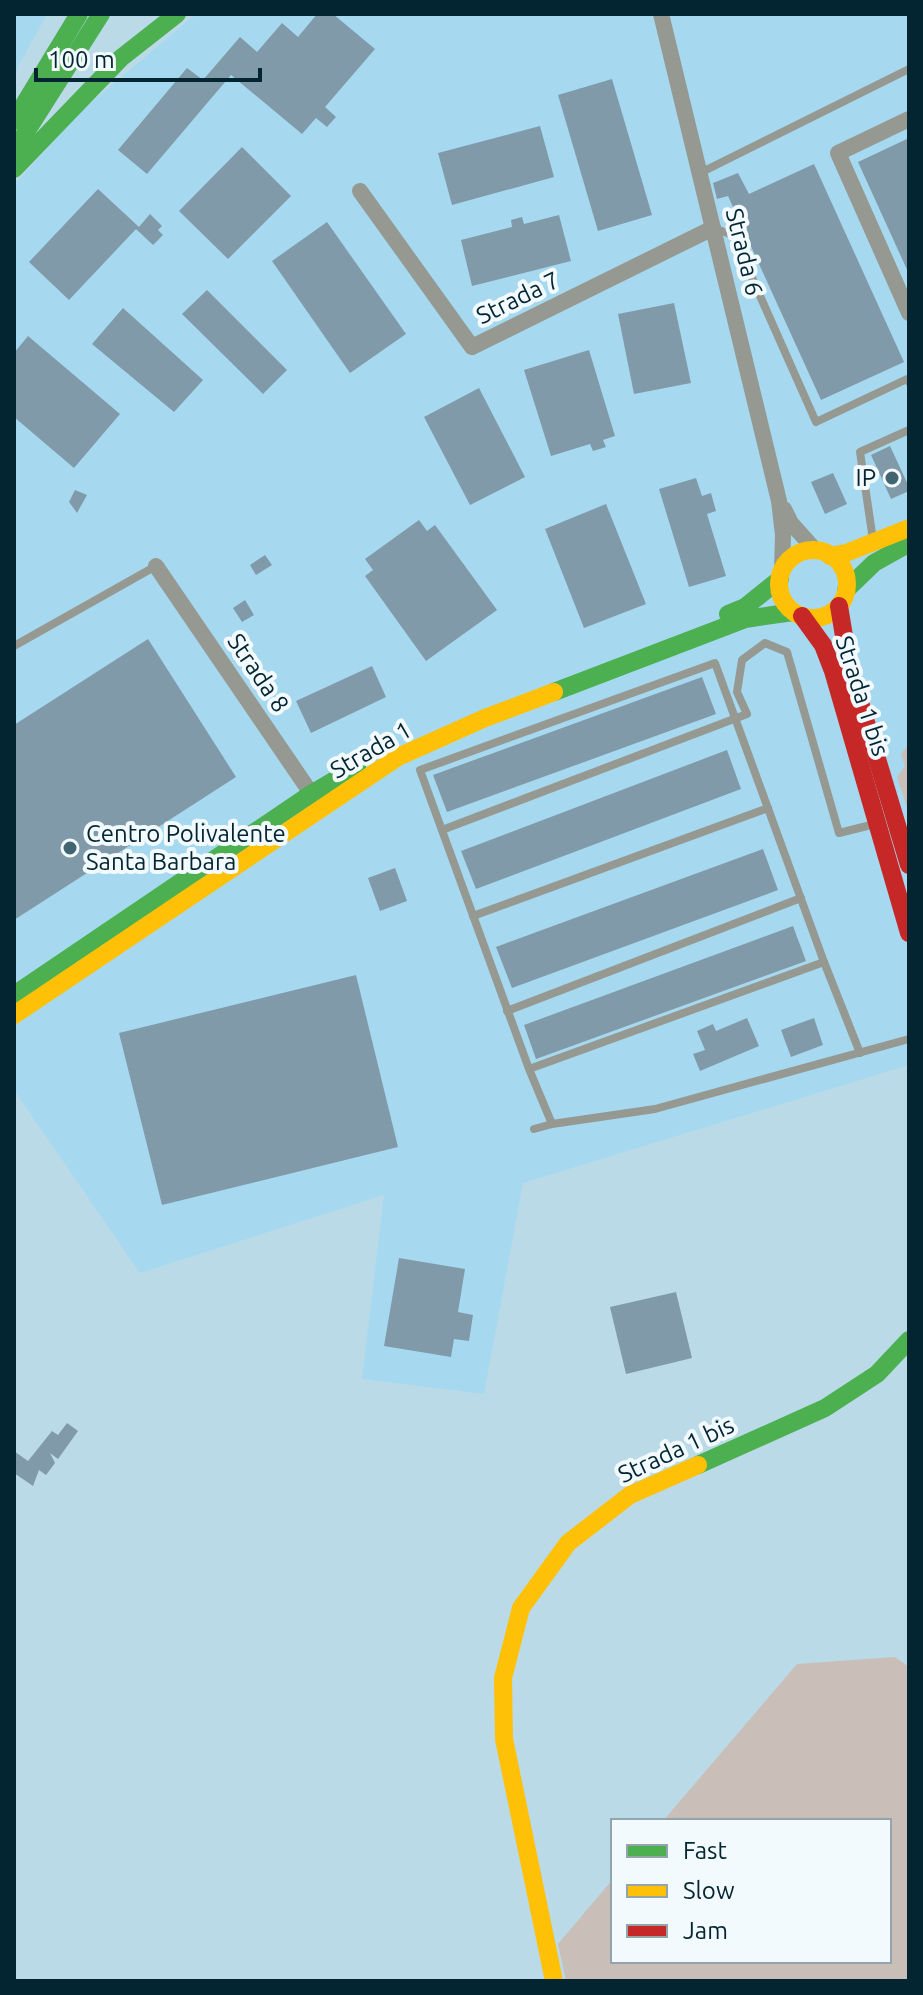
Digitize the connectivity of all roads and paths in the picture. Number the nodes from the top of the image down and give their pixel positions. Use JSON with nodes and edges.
{"nodes":[{"id":1,"x":79,"y":14,"type":"edge"},
{"id":2,"x":101,"y":14,"type":"edge"},
{"id":3,"x":177,"y":14,"type":"edge"},
{"id":4,"x":661,"y":14,"type":"edge"},
{"id":5,"x":909,"y":69,"type":"edge"},
{"id":6,"x":909,"y":119,"type":"edge"},
{"id":7,"x":14,"y":121,"type":"edge"},
{"id":8,"x":14,"y":152,"type":"edge"},
{"id":9,"x":14,"y":169,"type":"edge"},
{"id":10,"x":700,"y":173,"type":"junction"},
{"id":11,"x":360,"y":191,"type":"dead end"},
{"id":12,"x":713,"y":228,"type":"junction"},
{"id":13,"x":909,"y":313,"type":"edge"},
{"id":14,"x":909,"y":382,"type":"edge"},
{"id":15,"x":909,"y":430,"type":"edge"},
{"id":16,"x":779,"y":501,"type":"junction"},
{"id":17,"x":909,"y":528,"type":"edge"},
{"id":18,"x":873,"y":542,"type":"junction"},
{"id":19,"x":909,"y":543,"type":"edge"},
{"id":20,"x":823,"y":553,"type":"junction"},
{"id":21,"x":156,"y":566,"type":"joint"},
{"id":22,"x":781,"y":575,"type":"junction"},
{"id":23,"x":842,"y":598,"type":"junction"},
{"id":24,"x":798,"y":614,"type":"junction"},
{"id":25,"x":14,"y":646,"type":"edge"},
{"id":26,"x":736,"y":718,"type":"junction"},
{"id":27,"x":316,"y":801,"type":"junction"},
{"id":28,"x":768,"y":808,"type":"junction"},
{"id":29,"x":895,"y":817,"type":"junction"},
{"id":30,"x":876,"y":824,"type":"junction"},
{"id":31,"x":442,"y":830,"type":"junction"},
{"id":32,"x":909,"y":865,"type":"edge"},
{"id":33,"x":801,"y":898,"type":"junction"},
{"id":34,"x":473,"y":916,"type":"junction"},
{"id":35,"x":909,"y":933,"type":"edge"},
{"id":36,"x":824,"y":962,"type":"junction"},
{"id":37,"x":14,"y":995,"type":"edge"},
{"id":38,"x":507,"y":1011,"type":"junction"},
{"id":39,"x":14,"y":1015,"type":"edge"},
{"id":40,"x":909,"y":1039,"type":"edge"},
{"id":41,"x":860,"y":1053,"type":"junction"},
{"id":42,"x":529,"y":1069,"type":"junction"},
{"id":43,"x":552,"y":1124,"type":"junction"},
{"id":44,"x":534,"y":1129,"type":"dead end"},
{"id":45,"x":909,"y":1340,"type":"edge"},
{"id":46,"x":554,"y":1981,"type":"edge"}],
"edges":[{"from":1,"to":7,"type":"main road"},
{"from":2,"to":8,"type":"main road"},
{"from":3,"to":9,"type":"main road"},
{"from":4,"to":10,"type":"street","name":"Strada 6"},
{"from":5,"to":10,"type":"lane"},
{"from":6,"to":13,"type":"street"},
{"from":10,"to":12,"type":"street","name":"Strada 6"},
{"from":11,"to":12,"type":"street","name":"Strada 7"},
{"from":12,"to":14,"type":"lane"},
{"from":12,"to":16,"type":"street","name":"Strada 6"},
{"from":15,"to":18,"type":"lane"},
{"from":16,"to":20,"type":"street","name":"Strada 6"},
{"from":16,"to":22,"type":"street","name":"Strada 6"},
{"from":17,"to":18,"type":"main road"},
{"from":18,"to":20,"type":"main road"},
{"from":19,"to":23,"type":"main road"},
{"from":20,"to":22,"type":"main road"},
{"from":20,"to":23,"type":"main road"},
{"from":21,"to":25,"type":"lane"},
{"from":21,"to":27,"type":"street","name":"Strada 8"},
{"from":22,"to":24,"type":"main road"},
{"from":22,"to":27,"type":"main road","name":"Strada 1"},
{"from":23,"to":24,"type":"main road"},
{"from":23,"to":29,"type":"main road","name":"Strada 1 bis"},
{"from":24,"to":27,"type":"main road","name":"Strada 1"},
{"from":24,"to":30,"type":"main road","name":"Strada 1 bis"},
{"from":26,"to":28,"type":"lane"},
{"from":26,"to":30,"type":"lane"},
{"from":26,"to":31,"type":"lane"},
{"from":26,"to":31,"type":"lane"},
{"from":27,"to":37,"type":"main road","name":"Strada 1"},
{"from":27,"to":39,"type":"main road","name":"Strada 1"},
{"from":28,"to":33,"type":"lane"},
{"from":28,"to":34,"type":"lane"},
{"from":29,"to":30,"type":"lane"},
{"from":29,"to":32,"type":"main road","name":"Strada 1 bis"},
{"from":30,"to":35,"type":"main road","name":"Strada 1 bis"},
{"from":31,"to":34,"type":"lane"},
{"from":33,"to":36,"type":"lane"},
{"from":33,"to":38,"type":"lane"},
{"from":34,"to":38,"type":"lane"},
{"from":36,"to":41,"type":"lane"},
{"from":36,"to":42,"type":"lane"},
{"from":38,"to":42,"type":"lane"},
{"from":40,"to":41,"type":"lane"},
{"from":41,"to":43,"type":"lane"},
{"from":42,"to":43,"type":"lane"},
{"from":43,"to":44,"type":"lane"},
{"from":45,"to":46,"type":"main road","name":"Strada 1 bis"}]}
